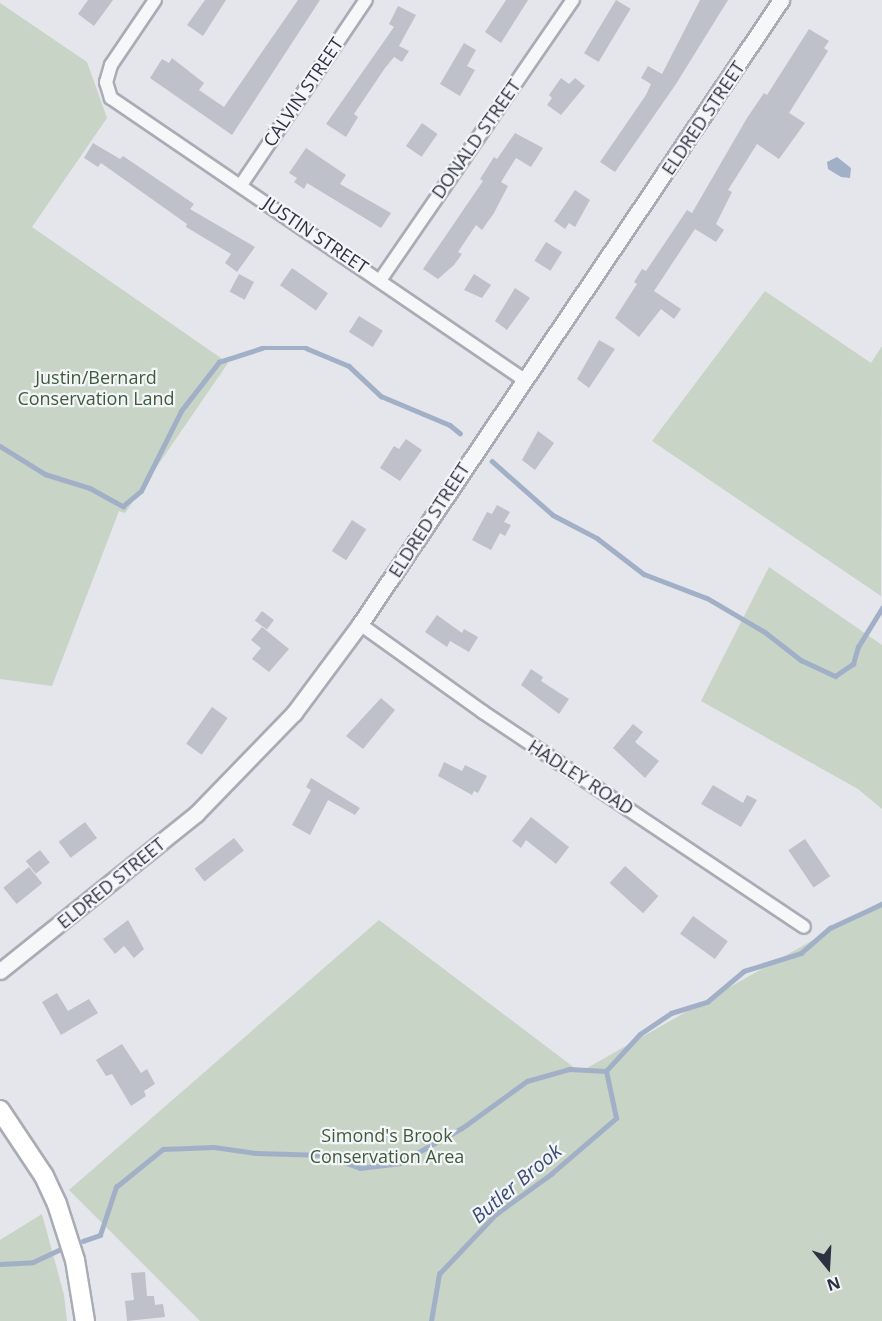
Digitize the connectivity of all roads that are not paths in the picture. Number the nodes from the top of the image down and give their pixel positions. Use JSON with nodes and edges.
{"nodes":[{"id":1,"x":155,"y":0,"type":"edge"},
{"id":2,"x":366,"y":0,"type":"edge"},
{"id":3,"x":573,"y":0,"type":"edge"},
{"id":4,"x":781,"y":0,"type":"edge"},
{"id":5,"x":241,"y":185,"type":"junction"},
{"id":6,"x":381,"y":279,"type":"junction"},
{"id":7,"x":523,"y":379,"type":"junction"},
{"id":8,"x":360,"y":624,"type":"junction"},
{"id":9,"x":804,"y":927,"type":"dead end"},
{"id":10,"x":0,"y":971,"type":"edge"},
{"id":11,"x":0,"y":1110,"type":"edge"},
{"id":12,"x":85,"y":1321,"type":"edge"}],
"edges":[{"from":1,"to":5,"type":"street","name":"JUSTIN STREET"},
{"from":2,"to":5,"type":"street","name":"CALVIN STREET"},
{"from":3,"to":6,"type":"street","name":"DONALD STREET"},
{"from":4,"to":7,"type":"street","name":"ELDRED STREET"},
{"from":5,"to":6,"type":"street","name":"JUSTIN STREET"},
{"from":6,"to":7,"type":"street","name":"JUSTIN STREET"},
{"from":7,"to":8,"type":"street","name":"ELDRED STREET"},
{"from":8,"to":9,"type":"street","name":"HADLEY ROAD"},
{"from":8,"to":10,"type":"street","name":"ELDRED STREET"},
{"from":11,"to":12,"type":"main road"}]}
